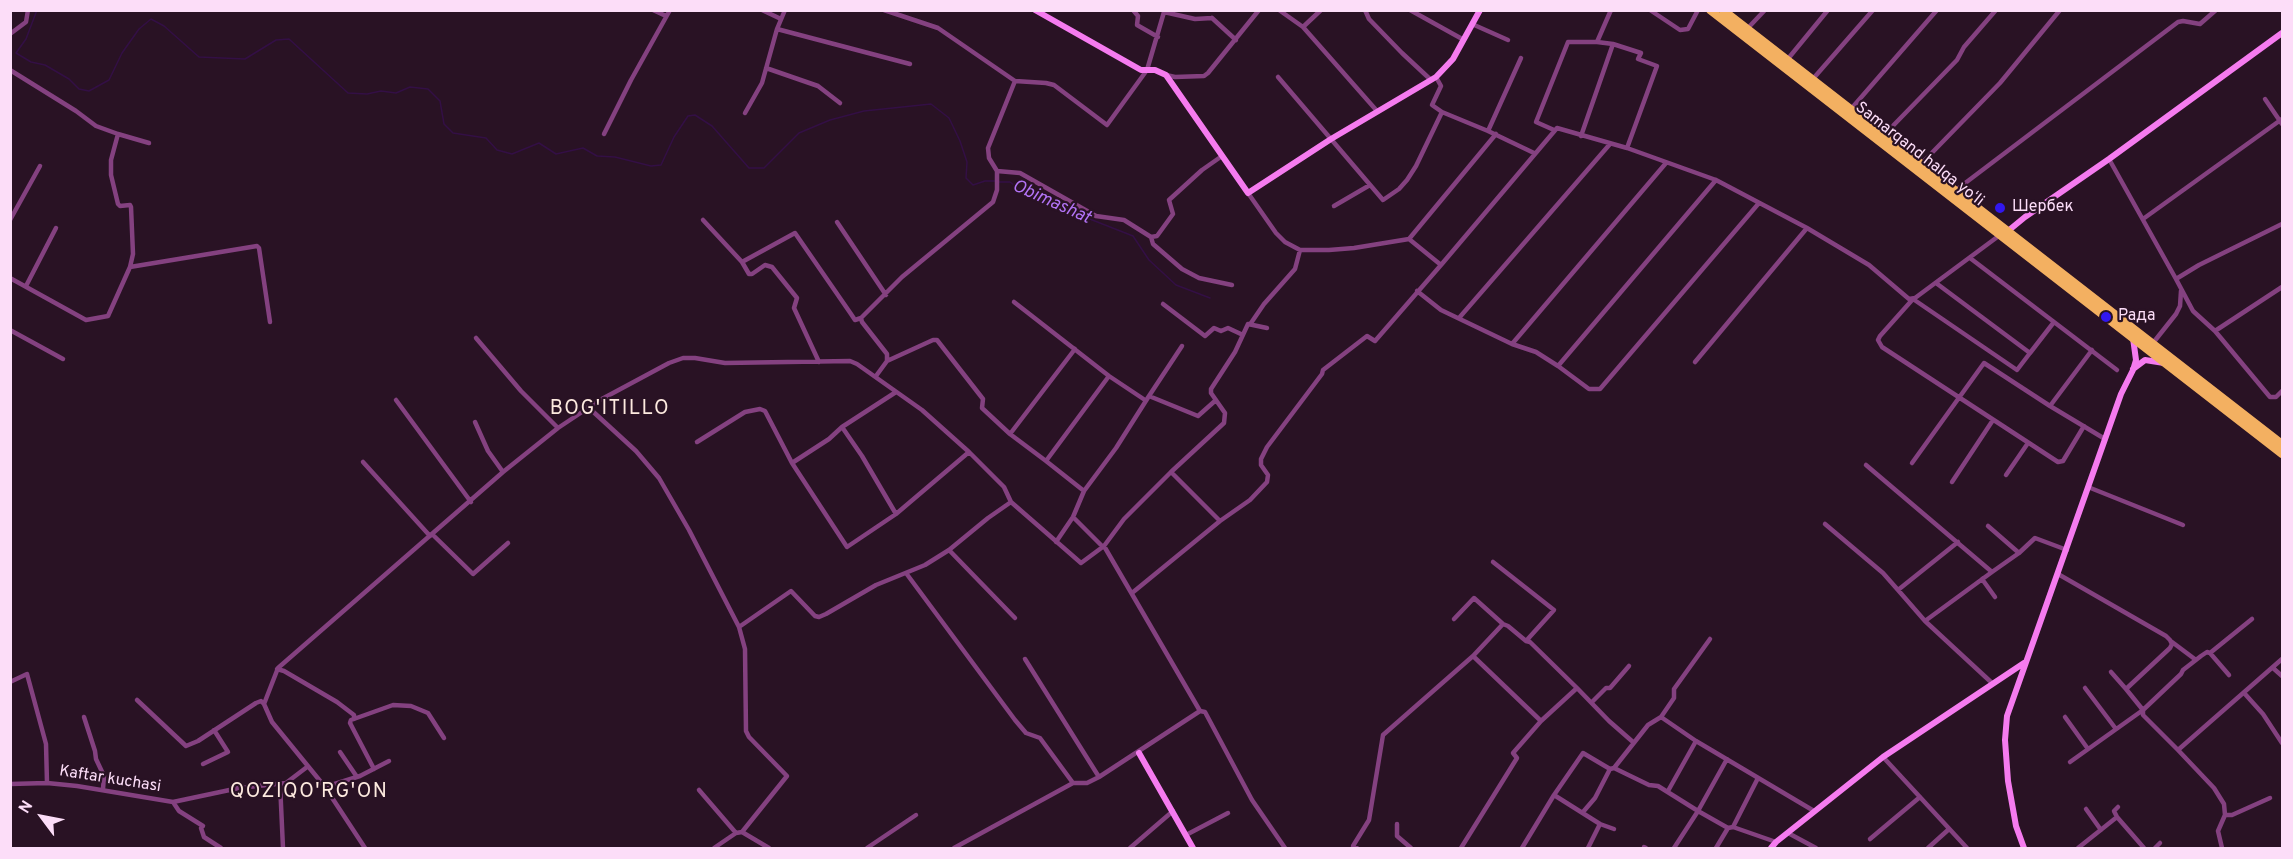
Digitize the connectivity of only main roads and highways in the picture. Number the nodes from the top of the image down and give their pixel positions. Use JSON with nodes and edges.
{"nodes":[{"id":1,"x":1710,"y":10,"type":"edge"},
{"id":2,"x":1723,"y":10,"type":"edge"},
{"id":3,"x":2004,"y":233,"type":"junction"},
{"id":4,"x":2055,"y":272,"type":"junction"},
{"id":5,"x":2218,"y":399,"type":"junction"},
{"id":6,"x":2283,"y":444,"type":"edge"},
{"id":7,"x":2283,"y":454,"type":"edge"}],
"edges":[{"from":1,"to":3,"type":"highway","name":"Samarqand halqa yoʻli"},
{"from":2,"to":3,"type":"highway","name":"Samarqand halqa yoʻli"},
{"from":3,"to":4,"type":"highway","name":"Samarqand halqa yoʻli"},
{"from":4,"to":5,"type":"highway","name":"Samarqand halqa yoʻli"},
{"from":4,"to":5,"type":"highway","name":"Samarqand halqa yoʻli"},
{"from":5,"to":6,"type":"highway","name":"Samarqand halqa yoʻli"},
{"from":5,"to":7,"type":"highway","name":"Samarqand halqa yoʻli"}]}
